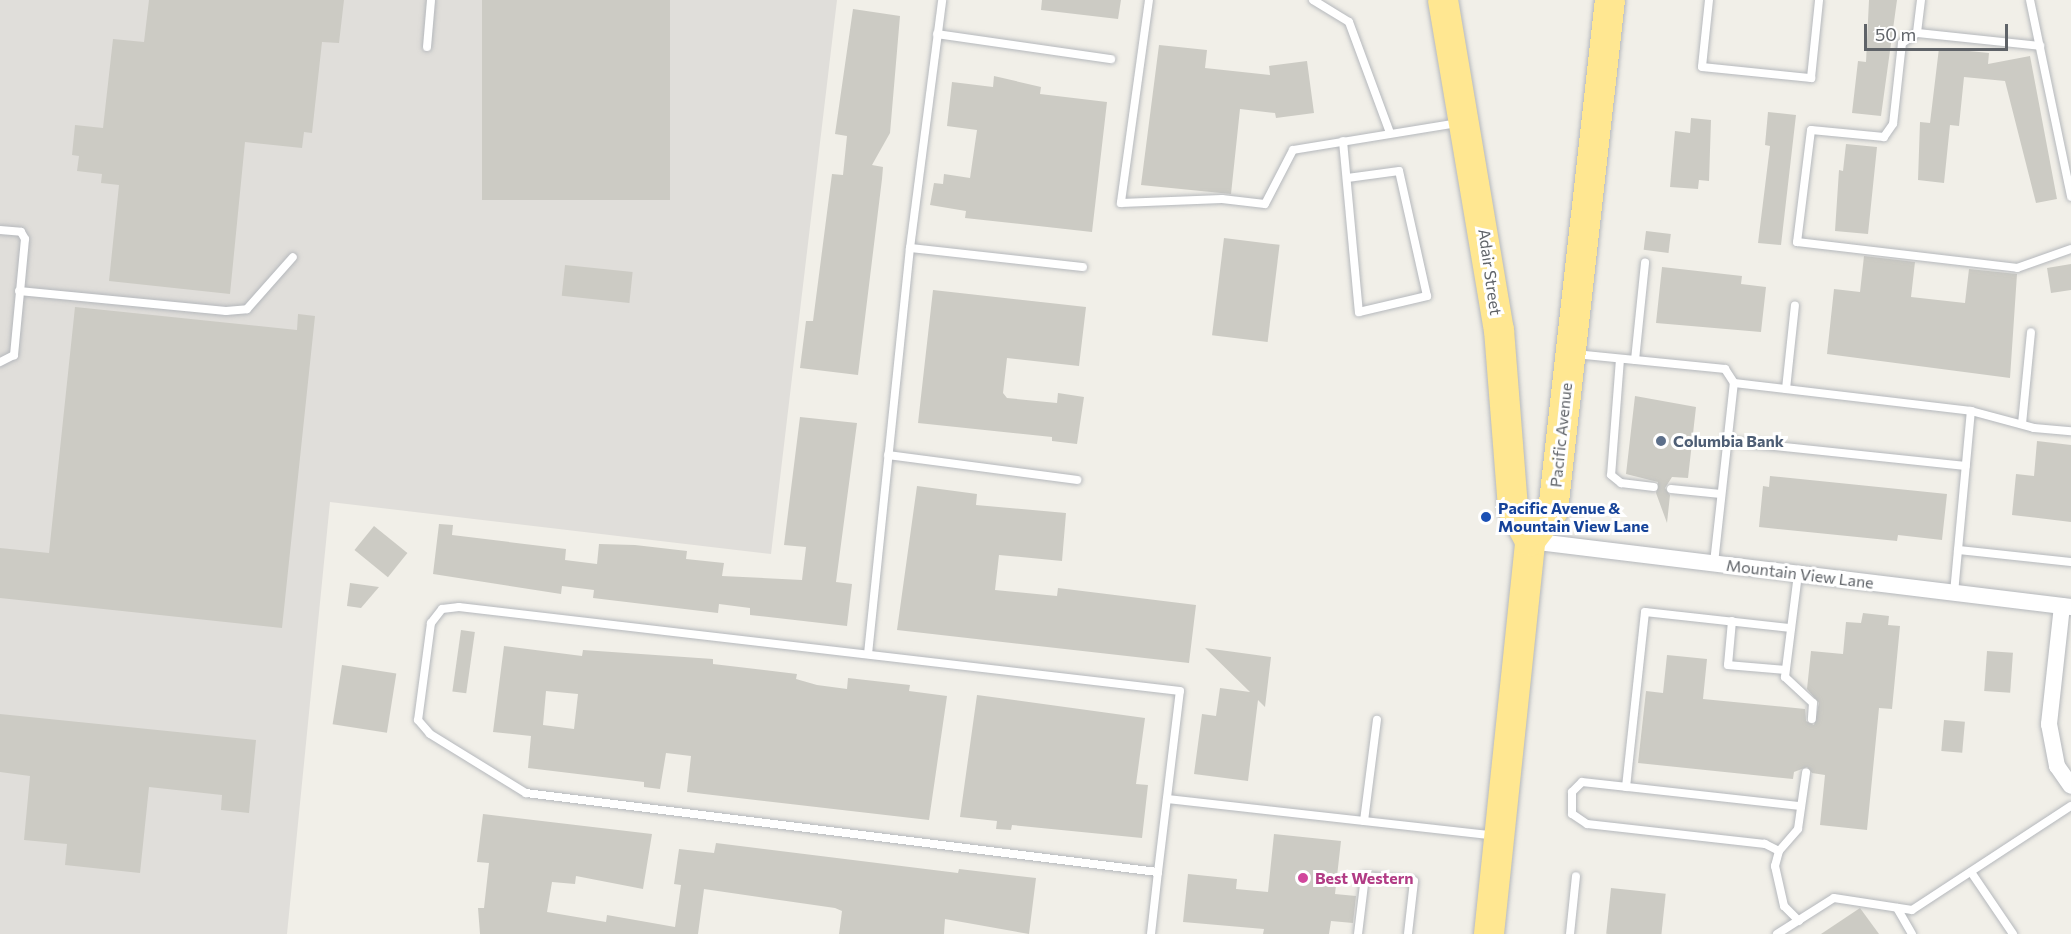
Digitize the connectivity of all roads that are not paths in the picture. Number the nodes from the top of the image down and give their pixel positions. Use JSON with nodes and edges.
{"nodes":[{"id":1,"x":431,"y":0,"type":"edge"},
{"id":2,"x":942,"y":0,"type":"edge"},
{"id":3,"x":1149,"y":0,"type":"edge"},
{"id":4,"x":1313,"y":0,"type":"edge"},
{"id":5,"x":1443,"y":0,"type":"edge"},
{"id":6,"x":1610,"y":0,"type":"edge"},
{"id":7,"x":1709,"y":0,"type":"edge"},
{"id":8,"x":1819,"y":0,"type":"edge"},
{"id":9,"x":1921,"y":0,"type":"edge"},
{"id":10,"x":2030,"y":0,"type":"edge"},
{"id":11,"x":1917,"y":33,"type":"junction"},
{"id":12,"x":937,"y":34,"type":"junction"},
{"id":13,"x":2040,"y":46,"type":"junction"},
{"id":14,"x":427,"y":47,"type":"dead end"},
{"id":15,"x":1111,"y":59,"type":"dead end"},
{"id":16,"x":1464,"y":122,"type":"junction"},
{"id":17,"x":1390,"y":133,"type":"junction"},
{"id":18,"x":1343,"y":141,"type":"junction"},
{"id":19,"x":1347,"y":178,"type":"junction"},
{"id":20,"x":2071,"y":197,"type":"edge"},
{"id":21,"x":0,"y":230,"type":"edge"},
{"id":22,"x":910,"y":248,"type":"junction"},
{"id":23,"x":2071,"y":249,"type":"edge"},
{"id":24,"x":293,"y":257,"type":"dead end"},
{"id":25,"x":1644,"y":263,"type":"dead end"},
{"id":26,"x":1083,"y":267,"type":"dead end"},
{"id":27,"x":20,"y":291,"type":"junction"},
{"id":28,"x":1795,"y":305,"type":"dead end"},
{"id":29,"x":2031,"y":332,"type":"dead end"},
{"id":30,"x":1570,"y":354,"type":"junction"},
{"id":31,"x":1620,"y":358,"type":"junction"},
{"id":32,"x":1635,"y":360,"type":"junction"},
{"id":33,"x":0,"y":362,"type":"edge"},
{"id":34,"x":1734,"y":383,"type":"junction"},
{"id":35,"x":1786,"y":389,"type":"junction"},
{"id":36,"x":1971,"y":411,"type":"junction"},
{"id":37,"x":2022,"y":424,"type":"junction"},
{"id":38,"x":2071,"y":431,"type":"edge"},
{"id":39,"x":1727,"y":441,"type":"junction"},
{"id":40,"x":888,"y":455,"type":"junction"},
{"id":41,"x":1966,"y":466,"type":"junction"},
{"id":42,"x":1077,"y":480,"type":"dead end"},
{"id":43,"x":1654,"y":487,"type":"dead end"},
{"id":44,"x":1671,"y":489,"type":"dead end"},
{"id":45,"x":1721,"y":494,"type":"junction"},
{"id":46,"x":1530,"y":541,"type":"junction"},
{"id":47,"x":1958,"y":550,"type":"junction"},
{"id":48,"x":2071,"y":562,"type":"edge"},
{"id":49,"x":1714,"y":563,"type":"junction"},
{"id":50,"x":1798,"y":574,"type":"junction"},
{"id":51,"x":1954,"y":593,"type":"junction"},
{"id":52,"x":2067,"y":606,"type":"edge"},
{"id":53,"x":1732,"y":621,"type":"junction"},
{"id":54,"x":1791,"y":628,"type":"junction"},
{"id":55,"x":868,"y":654,"type":"junction"},
{"id":56,"x":1785,"y":670,"type":"junction"},
{"id":57,"x":1812,"y":719,"type":"dead end"},
{"id":58,"x":1377,"y":720,"type":"dead end"},
{"id":59,"x":1806,"y":773,"type":"dead end"},
{"id":60,"x":2071,"y":786,"type":"edge"},
{"id":61,"x":1626,"y":787,"type":"junction"},
{"id":62,"x":1167,"y":799,"type":"junction"},
{"id":63,"x":1801,"y":806,"type":"junction"},
{"id":64,"x":2071,"y":806,"type":"edge"},
{"id":65,"x":1364,"y":821,"type":"junction"},
{"id":66,"x":1499,"y":837,"type":"junction"},
{"id":67,"x":1779,"y":851,"type":"junction"},
{"id":68,"x":1158,"y":872,"type":"junction"},
{"id":69,"x":1971,"y":872,"type":"junction"},
{"id":70,"x":1576,"y":876,"type":"dead end"},
{"id":71,"x":1897,"y":908,"type":"junction"},
{"id":72,"x":1798,"y":921,"type":"junction"},
{"id":73,"x":1151,"y":934,"type":"edge"},
{"id":74,"x":1358,"y":934,"type":"edge"},
{"id":75,"x":1408,"y":934,"type":"edge"},
{"id":76,"x":1489,"y":934,"type":"edge"},
{"id":77,"x":1570,"y":934,"type":"edge"},
{"id":78,"x":1777,"y":934,"type":"edge"},
{"id":79,"x":1912,"y":934,"type":"edge"},
{"id":80,"x":2013,"y":934,"type":"edge"}],
"edges":[{"from":1,"to":14,"type":"lane"},
{"from":2,"to":12,"type":"lane"},
{"from":3,"to":18,"type":"lane"},
{"from":4,"to":17,"type":"lane"},
{"from":5,"to":16,"type":"highway","name":"Adair Street"},
{"from":6,"to":30,"type":"highway","name":"Pacific Avenue"},
{"from":7,"to":8,"type":"lane"},
{"from":9,"to":11,"type":"lane"},
{"from":10,"to":13,"type":"lane"},
{"from":11,"to":13,"type":"lane"},
{"from":11,"to":23,"type":"lane"},
{"from":12,"to":15,"type":"lane"},
{"from":12,"to":22,"type":"lane"},
{"from":13,"to":20,"type":"lane"},
{"from":16,"to":17,"type":"lane"},
{"from":16,"to":46,"type":"highway","name":"Adair Street"},
{"from":17,"to":18,"type":"lane"},
{"from":18,"to":19,"type":"lane"},
{"from":19,"to":19,"type":"lane"},
{"from":21,"to":27,"type":"lane"},
{"from":22,"to":26,"type":"lane"},
{"from":22,"to":40,"type":"lane"},
{"from":24,"to":27,"type":"lane"},
{"from":25,"to":32,"type":"lane"},
{"from":27,"to":33,"type":"lane"},
{"from":28,"to":35,"type":"lane"},
{"from":29,"to":37,"type":"lane"},
{"from":30,"to":31,"type":"lane"},
{"from":30,"to":46,"type":"highway","name":"Pacific Avenue"},
{"from":31,"to":32,"type":"lane"},
{"from":31,"to":43,"type":"lane"},
{"from":32,"to":34,"type":"lane"},
{"from":34,"to":35,"type":"lane"},
{"from":34,"to":39,"type":"lane"},
{"from":35,"to":36,"type":"lane"},
{"from":36,"to":37,"type":"lane"},
{"from":36,"to":41,"type":"lane"},
{"from":37,"to":38,"type":"lane"},
{"from":39,"to":41,"type":"lane"},
{"from":39,"to":45,"type":"lane"},
{"from":40,"to":42,"type":"lane"},
{"from":40,"to":55,"type":"lane"},
{"from":41,"to":47,"type":"lane"},
{"from":44,"to":45,"type":"lane"},
{"from":45,"to":49,"type":"lane"},
{"from":46,"to":49,"type":"street","name":"Mountain View Lane"},
{"from":46,"to":66,"type":"highway"},
{"from":47,"to":48,"type":"lane"},
{"from":47,"to":51,"type":"lane"},
{"from":49,"to":50,"type":"street","name":"Mountain View Lane"},
{"from":50,"to":51,"type":"street","name":"Mountain View Lane"},
{"from":50,"to":54,"type":"lane"},
{"from":51,"to":52,"type":"street","name":"Mountain View Lane"},
{"from":52,"to":60,"type":"street"},
{"from":53,"to":54,"type":"lane"},
{"from":53,"to":56,"type":"lane"},
{"from":53,"to":61,"type":"lane"},
{"from":54,"to":56,"type":"lane"},
{"from":55,"to":62,"type":"lane"},
{"from":55,"to":68,"type":"lane"},
{"from":56,"to":57,"type":"lane"},
{"from":58,"to":65,"type":"lane"},
{"from":59,"to":63,"type":"lane"},
{"from":61,"to":63,"type":"lane"},
{"from":61,"to":67,"type":"lane"},
{"from":62,"to":65,"type":"lane"},
{"from":62,"to":68,"type":"lane"},
{"from":63,"to":67,"type":"lane"},
{"from":64,"to":69,"type":"lane"},
{"from":65,"to":66,"type":"lane"},
{"from":66,"to":76,"type":"highway"},
{"from":67,"to":72,"type":"lane"},
{"from":68,"to":73,"type":"lane"},
{"from":69,"to":71,"type":"lane"},
{"from":69,"to":80,"type":"lane"},
{"from":70,"to":77,"type":"lane"},
{"from":71,"to":72,"type":"lane"},
{"from":71,"to":79,"type":"lane"},
{"from":72,"to":78,"type":"lane"},
{"from":74,"to":75,"type":"lane"}]}
